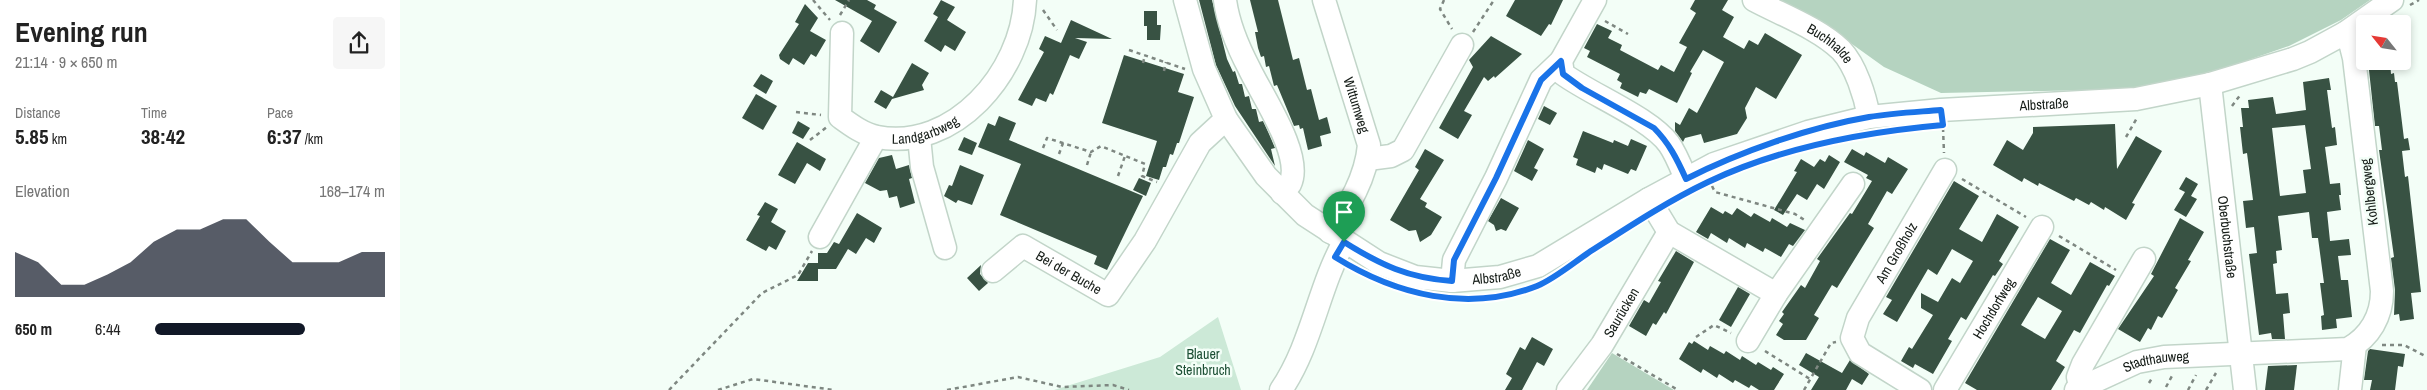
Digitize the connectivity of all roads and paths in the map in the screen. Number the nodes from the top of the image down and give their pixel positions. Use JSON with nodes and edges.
{"nodes":[{"id":1,"x":813,"y":0,"type":"edge"},
{"id":2,"x":1184,"y":0,"type":"edge"},
{"id":3,"x":1225,"y":0,"type":"edge"},
{"id":4,"x":1324,"y":0,"type":"edge"},
{"id":5,"x":1444,"y":0,"type":"edge"},
{"id":6,"x":1494,"y":0,"type":"edge"},
{"id":7,"x":1754,"y":0,"type":"edge"},
{"id":8,"x":2392,"y":0,"type":"edge"},
{"id":9,"x":1034,"y":4,"type":"edge"},
{"id":10,"x":1591,"y":6,"type":"edge"},
{"id":11,"x":1057,"y":30,"type":"dead end"},
{"id":12,"x":842,"y":33,"type":"joint"},
{"id":13,"x":2345,"y":33,"type":"junction"},
{"id":14,"x":1628,"y":34,"type":"dead end"},
{"id":15,"x":1462,"y":45,"type":"junction"},
{"id":16,"x":1129,"y":50,"type":"dead end"},
{"id":17,"x":1145,"y":55,"type":"junction"},
{"id":18,"x":1561,"y":61,"type":"junction"},
{"id":19,"x":1166,"y":62,"type":"junction"},
{"id":20,"x":1143,"y":63,"type":"dead end"},
{"id":21,"x":1180,"y":67,"type":"dead end"},
{"id":22,"x":1164,"y":71,"type":"dead end"},
{"id":23,"x":2210,"y":84,"type":"junction"},
{"id":24,"x":1941,"y":110,"type":"junction"},
{"id":25,"x":796,"y":112,"type":"dead end"},
{"id":26,"x":2130,"y":116,"type":"dead end"},
{"id":27,"x":840,"y":117,"type":"junction"},
{"id":28,"x":1869,"y":117,"type":"junction"},
{"id":29,"x":1226,"y":119,"type":"junction"},
{"id":30,"x":876,"y":137,"type":"junction"},
{"id":31,"x":919,"y":137,"type":"junction"},
{"id":32,"x":2126,"y":138,"type":"dead end"},
{"id":33,"x":1063,"y":143,"type":"junction"},
{"id":34,"x":1043,"y":148,"type":"dead end"},
{"id":35,"x":1091,"y":152,"type":"junction"},
{"id":36,"x":1059,"y":154,"type":"dead end"},
{"id":37,"x":1126,"y":156,"type":"junction"},
{"id":38,"x":1368,"y":159,"type":"junction"},
{"id":39,"x":1087,"y":165,"type":"dead end"},
{"id":40,"x":1946,"y":170,"type":"joint"},
{"id":41,"x":1695,"y":174,"type":"junction"},
{"id":42,"x":1118,"y":176,"type":"dead end"},
{"id":43,"x":1142,"y":176,"type":"dead end"},
{"id":44,"x":1853,"y":184,"type":"dead end"},
{"id":45,"x":1282,"y":193,"type":"junction"},
{"id":46,"x":1649,"y":199,"type":"junction"},
{"id":47,"x":2042,"y":227,"type":"dead end"},
{"id":48,"x":1822,"y":230,"type":"junction"},
{"id":49,"x":1669,"y":232,"type":"junction"},
{"id":50,"x":820,"y":237,"type":"joint"},
{"id":51,"x":1337,"y":237,"type":"junction"},
{"id":52,"x":945,"y":248,"type":"dead end"},
{"id":53,"x":2144,"y":260,"type":"dead end"},
{"id":54,"x":993,"y":271,"type":"dead end"},
{"id":55,"x":1454,"y":290,"type":"junction"},
{"id":56,"x":1776,"y":294,"type":"junction"},
{"id":57,"x":1500,"y":297,"type":"dead end"},
{"id":58,"x":1696,"y":337,"type":"dead end"},
{"id":59,"x":1852,"y":338,"type":"junction"},
{"id":60,"x":1748,"y":341,"type":"junction"},
{"id":61,"x":2355,"y":344,"type":"junction"},
{"id":62,"x":1602,"y":345,"type":"junction"},
{"id":63,"x":2242,"y":353,"type":"junction"},
{"id":64,"x":2427,"y":357,"type":"edge"},
{"id":65,"x":1810,"y":379,"type":"junction"},
{"id":66,"x":2079,"y":389,"type":"edge"},
{"id":67,"x":669,"y":390,"type":"edge"},
{"id":68,"x":718,"y":390,"type":"edge"},
{"id":69,"x":834,"y":390,"type":"edge"},
{"id":70,"x":947,"y":390,"type":"edge"},
{"id":71,"x":1129,"y":390,"type":"edge"},
{"id":72,"x":1282,"y":390,"type":"edge"},
{"id":73,"x":1568,"y":390,"type":"edge"},
{"id":74,"x":1678,"y":390,"type":"edge"},
{"id":75,"x":1804,"y":390,"type":"edge"},
{"id":76,"x":1920,"y":390,"type":"edge"},
{"id":77,"x":1945,"y":390,"type":"edge"},
{"id":78,"x":2245,"y":390,"type":"edge"},
{"id":79,"x":2350,"y":390,"type":"edge"}],
"edges":[{"from":1,"to":12,"type":"path"},
{"from":2,"to":29,"type":"street","name":"Albstraße"},
{"from":3,"to":45,"type":"street"},
{"from":4,"to":38,"type":"street","name":"Wittumweg"},
{"from":5,"to":15,"type":"path"},
{"from":6,"to":15,"type":"path"},
{"from":7,"to":28,"type":"street","name":"Buchhalde"},
{"from":8,"to":13,"type":"street","name":"Albstraße"},
{"from":9,"to":11,"type":"path"},
{"from":9,"to":31,"type":"street","name":"Landgarbweg"},
{"from":10,"to":14,"type":"path"},
{"from":10,"to":18,"type":"street"},
{"from":12,"to":27,"type":"street"},
{"from":13,"to":23,"type":"street","name":"Albstraße"},
{"from":13,"to":61,"type":"street","name":"Kohlbergweg"},
{"from":15,"to":38,"type":"street"},
{"from":16,"to":17,"type":"path"},
{"from":17,"to":19,"type":"path"},
{"from":17,"to":20,"type":"path"},
{"from":18,"to":41,"type":"street"},
{"from":18,"to":55,"type":"street"},
{"from":19,"to":21,"type":"path"},
{"from":19,"to":22,"type":"path"},
{"from":23,"to":24,"type":"street","name":"Albstraße"},
{"from":23,"to":63,"type":"street","name":"Oberbuchstraße"},
{"from":24,"to":28,"type":"street","name":"Albstraße"},
{"from":24,"to":40,"type":"path"},
{"from":25,"to":27,"type":"path"},
{"from":26,"to":32,"type":"path"},
{"from":27,"to":30,"type":"street","name":"Landgarbweg"},
{"from":28,"to":41,"type":"street","name":"Albstraße"},
{"from":29,"to":45,"type":"street","name":"Albstraße"},
{"from":29,"to":54,"type":"street","name":"Bei der Buche"},
{"from":30,"to":31,"type":"street","name":"Landgarbweg"},
{"from":30,"to":50,"type":"street"},
{"from":31,"to":52,"type":"street"},
{"from":33,"to":34,"type":"path"},
{"from":33,"to":35,"type":"path"},
{"from":33,"to":36,"type":"path"},
{"from":35,"to":37,"type":"path"},
{"from":35,"to":39,"type":"path"},
{"from":37,"to":42,"type":"path"},
{"from":37,"to":43,"type":"path"},
{"from":38,"to":51,"type":"street","name":"Wittumweg"},
{"from":40,"to":59,"type":"street","name":"Am Großholz"},
{"from":41,"to":46,"type":"street","name":"Albstraße"},
{"from":41,"to":48,"type":"path"},
{"from":44,"to":48,"type":"street"},
{"from":45,"to":51,"type":"street","name":"Albstraße"},
{"from":46,"to":49,"type":"street"},
{"from":46,"to":55,"type":"street","name":"Albstraße"},
{"from":47,"to":77,"type":"street","name":"Hochdorfweg"},
{"from":48,"to":56,"type":"street"},
{"from":49,"to":56,"type":"street"},
{"from":49,"to":62,"type":"street","name":"Saurücken"},
{"from":50,"to":67,"type":"path"},
{"from":51,"to":55,"type":"street","name":"Albstraße"},
{"from":51,"to":72,"type":"street","name":"Wittumweg"},
{"from":53,"to":66,"type":"street"},
{"from":55,"to":57,"type":"path"},
{"from":56,"to":60,"type":"street"},
{"from":58,"to":60,"type":"path"},
{"from":59,"to":65,"type":"path"},
{"from":59,"to":76,"type":"street"},
{"from":60,"to":65,"type":"path"},
{"from":61,"to":63,"type":"street"},
{"from":61,"to":64,"type":"path"},
{"from":61,"to":79,"type":"street"},
{"from":62,"to":73,"type":"street","name":"Saurücken"},
{"from":62,"to":74,"type":"path"},
{"from":63,"to":66,"type":"street","name":"Stadthauweg"},
{"from":63,"to":78,"type":"street","name":"Oberbuchstraße"},
{"from":65,"to":75,"type":"path"},
{"from":68,"to":69,"type":"path"},
{"from":70,"to":71,"type":"path"}]}
